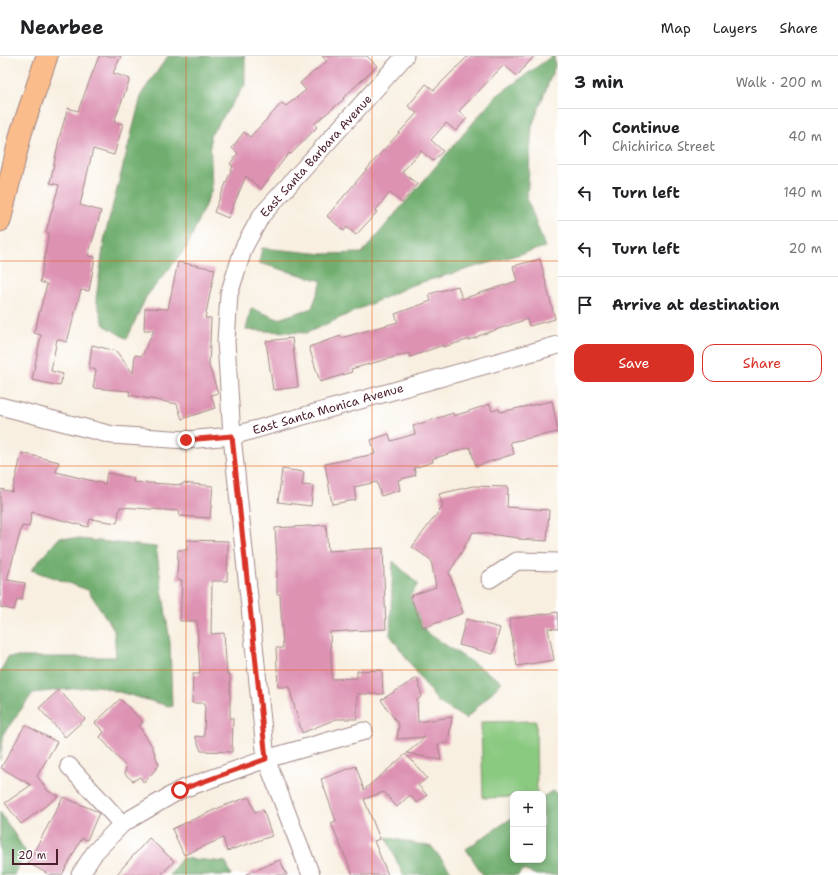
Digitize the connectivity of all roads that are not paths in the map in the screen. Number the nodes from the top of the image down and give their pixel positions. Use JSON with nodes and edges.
{"nodes":[{"id":1,"x":45,"y":56,"type":"edge"},
{"id":2,"x":402,"y":57,"type":"edge"},
{"id":3,"x":0,"y":221,"type":"edge"},
{"id":4,"x":558,"y":345,"type":"edge"},
{"id":5,"x":0,"y":406,"type":"edge"},
{"id":6,"x":232,"y":436,"type":"junction"},
{"id":7,"x":558,"y":562,"type":"edge"},
{"id":8,"x":490,"y":579,"type":"dead end"},
{"id":9,"x":364,"y":731,"type":"dead end"},
{"id":10,"x":266,"y":759,"type":"junction"},
{"id":11,"x":69,"y":766,"type":"dead end"},
{"id":12,"x":122,"y":824,"type":"junction"},
{"id":13,"x":80,"y":875,"type":"edge"},
{"id":14,"x":311,"y":875,"type":"edge"}],
"edges":[{"from":1,"to":3,"type":"main road"},
{"from":2,"to":6,"type":"street","name":"East Santa Barbara Avenue"},
{"from":4,"to":6,"type":"street","name":"East Santa Monica Avenue"},
{"from":5,"to":6,"type":"street","name":"East Santa Monica Avenue"},
{"from":6,"to":10,"type":"street","name":"East Santa Barbara Avenue"},
{"from":7,"to":8,"type":"street"},
{"from":9,"to":10,"type":"street"},
{"from":10,"to":12,"type":"street"},
{"from":10,"to":14,"type":"street","name":"East Santa Barbara Avenue"},
{"from":11,"to":12,"type":"street"},
{"from":12,"to":13,"type":"street"}]}
